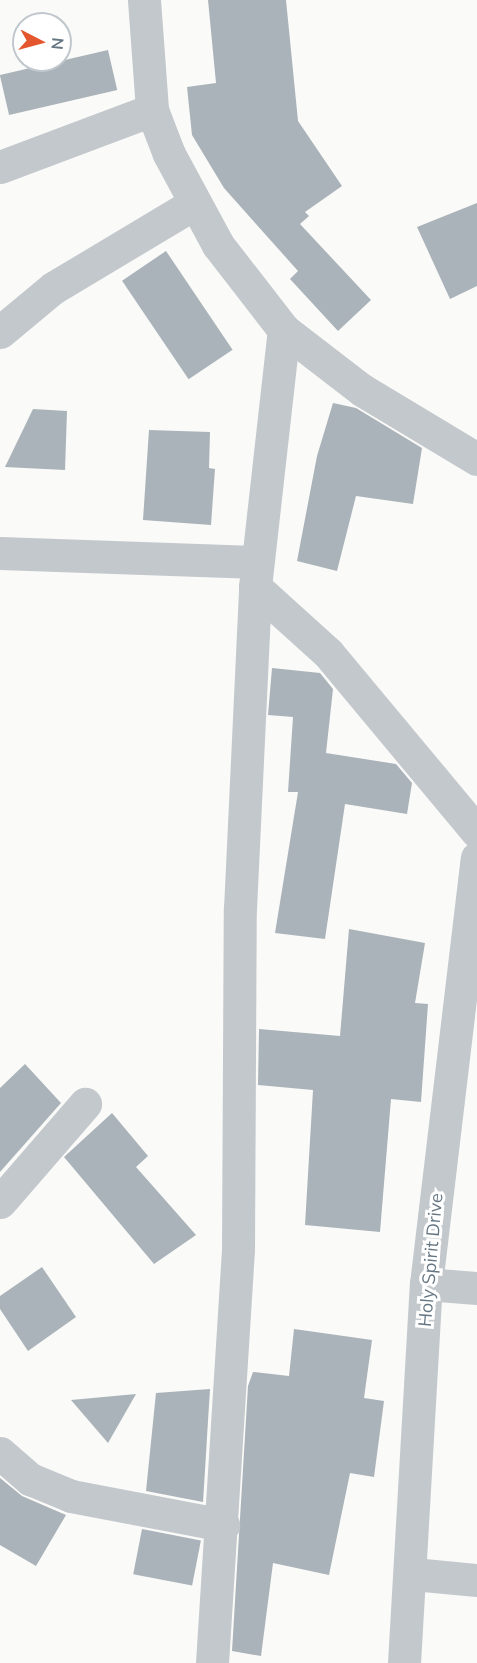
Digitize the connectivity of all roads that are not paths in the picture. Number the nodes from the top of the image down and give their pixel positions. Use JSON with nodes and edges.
{"nodes":[{"id":1,"x":144,"y":0,"type":"edge"},
{"id":2,"x":152,"y":110,"type":"junction"},
{"id":3,"x":0,"y":167,"type":"edge"},
{"id":4,"x":195,"y":203,"type":"junction"},
{"id":5,"x":284,"y":330,"type":"junction"},
{"id":6,"x":0,"y":332,"type":"edge"},
{"id":7,"x":477,"y":459,"type":"edge"},
{"id":8,"x":0,"y":553,"type":"edge"},
{"id":9,"x":256,"y":575,"type":"junction"},
{"id":10,"x":477,"y":832,"type":"edge"},
{"id":11,"x":477,"y":858,"type":"edge"},
{"id":12,"x":86,"y":1104,"type":"dead end"},
{"id":13,"x":0,"y":1202,"type":"edge"},
{"id":14,"x":426,"y":1284,"type":"junction"},
{"id":15,"x":477,"y":1288,"type":"edge"},
{"id":16,"x":0,"y":1454,"type":"edge"},
{"id":17,"x":223,"y":1525,"type":"junction"},
{"id":18,"x":413,"y":1574,"type":"junction"},
{"id":19,"x":477,"y":1580,"type":"edge"},
{"id":20,"x":212,"y":1663,"type":"edge"},
{"id":21,"x":404,"y":1663,"type":"edge"}],
"edges":[{"from":1,"to":2,"type":"street"},
{"from":2,"to":3,"type":"street"},
{"from":2,"to":4,"type":"street"},
{"from":4,"to":5,"type":"street"},
{"from":4,"to":6,"type":"street"},
{"from":5,"to":7,"type":"street"},
{"from":5,"to":9,"type":"street"},
{"from":8,"to":9,"type":"street"},
{"from":9,"to":10,"type":"street"},
{"from":9,"to":17,"type":"street"},
{"from":11,"to":14,"type":"street","name":"Holy Spirit Drive"},
{"from":12,"to":13,"type":"street"},
{"from":14,"to":15,"type":"street"},
{"from":14,"to":18,"type":"street","name":"Holy Spirit Drive"},
{"from":16,"to":17,"type":"street"},
{"from":17,"to":20,"type":"street"},
{"from":18,"to":19,"type":"street"},
{"from":18,"to":21,"type":"street","name":"Holy Spirit Drive"}]}
